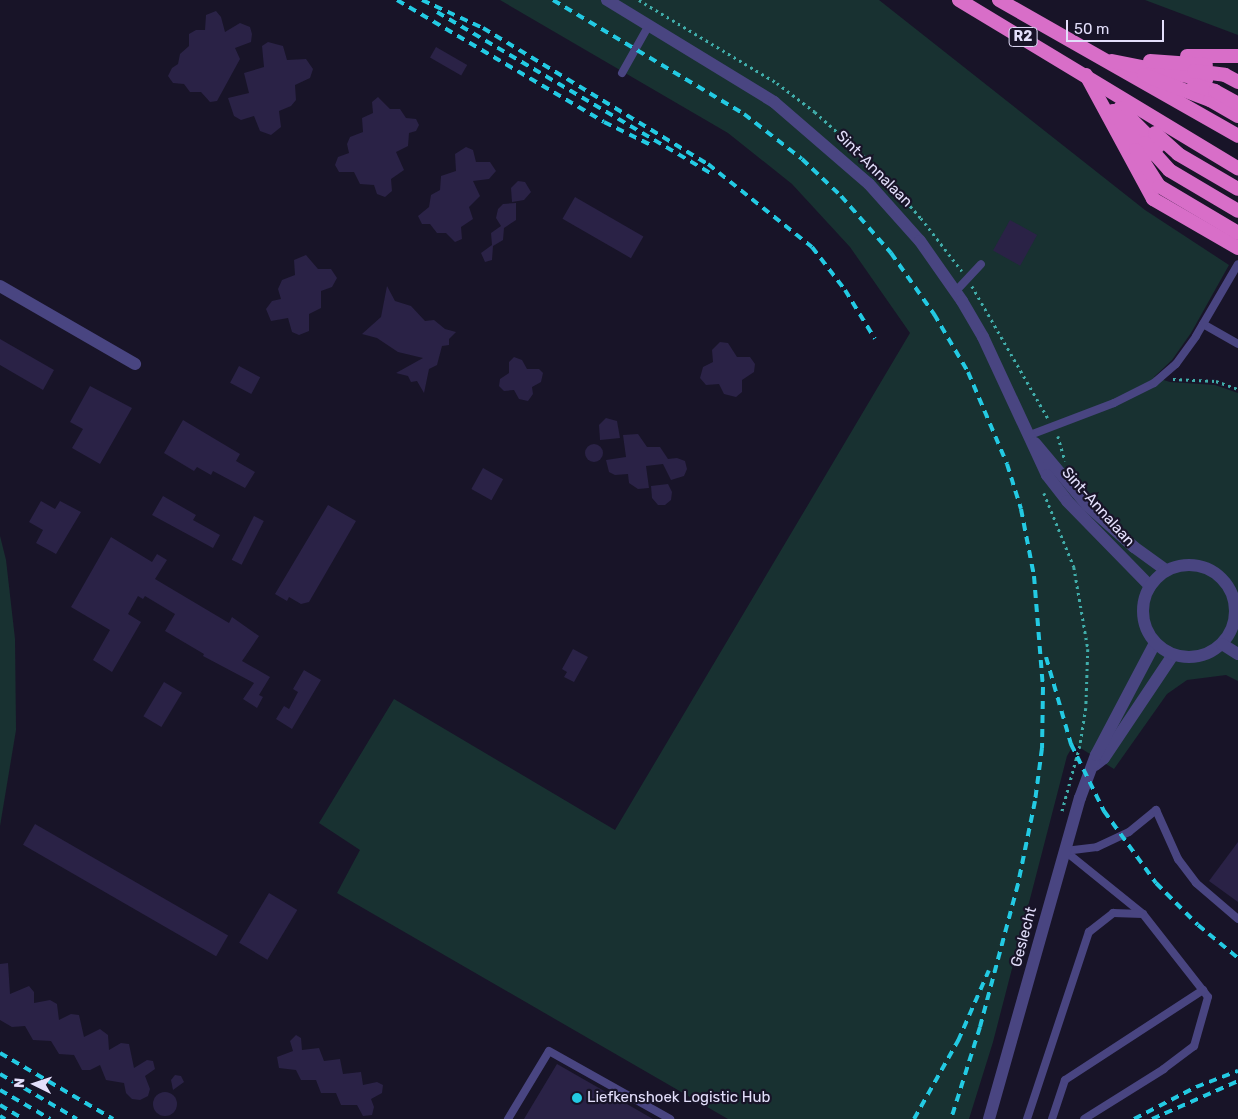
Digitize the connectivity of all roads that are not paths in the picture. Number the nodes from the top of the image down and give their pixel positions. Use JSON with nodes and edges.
{"nodes":[{"id":1,"x":606,"y":0,"type":"edge"},
{"id":2,"x":960,"y":0,"type":"edge"},
{"id":3,"x":999,"y":0,"type":"edge"},
{"id":4,"x":649,"y":25,"type":"junction"},
{"id":5,"x":1238,"y":56,"type":"edge"},
{"id":6,"x":1097,"y":58,"type":"junction"},
{"id":7,"x":622,"y":72,"type":"dead end"},
{"id":8,"x":1238,"y":72,"type":"edge"},
{"id":9,"x":1086,"y":74,"type":"junction"},
{"id":10,"x":1238,"y":82,"type":"edge"},
{"id":11,"x":1238,"y":94,"type":"edge"},
{"id":12,"x":1238,"y":104,"type":"edge"},
{"id":13,"x":1238,"y":116,"type":"edge"},
{"id":14,"x":1238,"y":126,"type":"edge"},
{"id":15,"x":1238,"y":136,"type":"edge"},
{"id":16,"x":1238,"y":146,"type":"edge"},
{"id":17,"x":1238,"y":157,"type":"edge"},
{"id":18,"x":1238,"y":168,"type":"edge"},
{"id":19,"x":1238,"y":179,"type":"edge"},
{"id":20,"x":1238,"y":189,"type":"edge"},
{"id":21,"x":1238,"y":200,"type":"edge"},
{"id":22,"x":1238,"y":211,"type":"edge"},
{"id":23,"x":1238,"y":222,"type":"edge"},
{"id":24,"x":1238,"y":233,"type":"edge"},
{"id":25,"x":1238,"y":248,"type":"edge"},
{"id":26,"x":981,"y":264,"type":"dead end"},
{"id":27,"x":1238,"y":264,"type":"edge"},
{"id":28,"x":0,"y":286,"type":"edge"},
{"id":29,"x":955,"y":292,"type":"junction"},
{"id":30,"x":1203,"y":324,"type":"junction"},
{"id":31,"x":1238,"y":344,"type":"edge"},
{"id":32,"x":135,"y":364,"type":"dead end"},
{"id":33,"x":1032,"y":438,"type":"junction"},
{"id":34,"x":1166,"y":570,"type":"junction"},
{"id":35,"x":1150,"y":586,"type":"junction"},
{"id":36,"x":1236,"y":624,"type":"edge"},
{"id":37,"x":1155,"y":643,"type":"junction"},
{"id":38,"x":1222,"y":644,"type":"junction"},
{"id":39,"x":1238,"y":654,"type":"edge"},
{"id":40,"x":1173,"y":655,"type":"junction"},
{"id":41,"x":1095,"y":764,"type":"junction"},
{"id":42,"x":1065,"y":851,"type":"junction"},
{"id":43,"x":1143,"y":914,"type":"junction"},
{"id":44,"x":1238,"y":919,"type":"edge"},
{"id":45,"x":1203,"y":990,"type":"junction"},
{"id":46,"x":508,"y":1119,"type":"edge"},
{"id":47,"x":670,"y":1119,"type":"edge"},
{"id":48,"x":989,"y":1119,"type":"edge"},
{"id":49,"x":1027,"y":1119,"type":"edge"},
{"id":50,"x":1052,"y":1119,"type":"edge"},
{"id":51,"x":1084,"y":1119,"type":"edge"}],
"edges":[{"from":1,"to":4,"type":"street","name":"Sint-Annalaan"},
{"from":2,"to":9,"type":"highway","number":"R2"},
{"from":3,"to":6,"type":"highway","number":"R2"},
{"from":4,"to":7,"type":"lane"},
{"from":4,"to":29,"type":"street","name":"Sint-Annalaan"},
{"from":5,"to":6,"type":"highway"},
{"from":6,"to":8,"type":"highway","number":"R2"},
{"from":6,"to":10,"type":"highway","number":"R2"},
{"from":6,"to":11,"type":"highway","number":"R2"},
{"from":6,"to":12,"type":"highway","number":"R2"},
{"from":6,"to":13,"type":"highway","number":"R2"},
{"from":6,"to":14,"type":"highway","number":"R2"},
{"from":6,"to":15,"type":"highway","number":"R2"},
{"from":6,"to":16,"type":"highway","number":"R2"},
{"from":9,"to":17,"type":"highway","number":"R2"},
{"from":9,"to":18,"type":"highway","number":"R2"},
{"from":9,"to":19,"type":"highway","number":"R2"},
{"from":9,"to":20,"type":"highway","number":"R2"},
{"from":9,"to":21,"type":"highway","number":"R2"},
{"from":9,"to":22,"type":"highway","number":"R2"},
{"from":9,"to":23,"type":"highway","number":"R2"},
{"from":9,"to":24,"type":"highway","number":"R2"},
{"from":9,"to":25,"type":"highway"},
{"from":26,"to":29,"type":"lane"},
{"from":27,"to":30,"type":"lane"},
{"from":28,"to":32,"type":"street"},
{"from":29,"to":33,"type":"street","name":"Sint-Annalaan"},
{"from":30,"to":31,"type":"lane"},
{"from":30,"to":33,"type":"lane"},
{"from":33,"to":34,"type":"street","name":"Sint-Annalaan"},
{"from":33,"to":35,"type":"street","name":"Sint-Annalaan"},
{"from":34,"to":35,"type":"street"},
{"from":34,"to":36,"type":"street"},
{"from":35,"to":37,"type":"street"},
{"from":36,"to":38,"type":"street"},
{"from":37,"to":40,"type":"street"},
{"from":37,"to":41,"type":"street","name":"Geslecht"},
{"from":38,"to":39,"type":"street"},
{"from":38,"to":40,"type":"street"},
{"from":40,"to":41,"type":"street","name":"Geslecht"},
{"from":41,"to":42,"type":"street","name":"Geslecht"},
{"from":42,"to":43,"type":"lane"},
{"from":42,"to":44,"type":"lane"},
{"from":42,"to":48,"type":"street","name":"Geslecht"},
{"from":43,"to":45,"type":"lane"},
{"from":43,"to":49,"type":"lane"},
{"from":45,"to":50,"type":"lane"},
{"from":45,"to":51,"type":"lane"},
{"from":46,"to":47,"type":"lane"}]}
